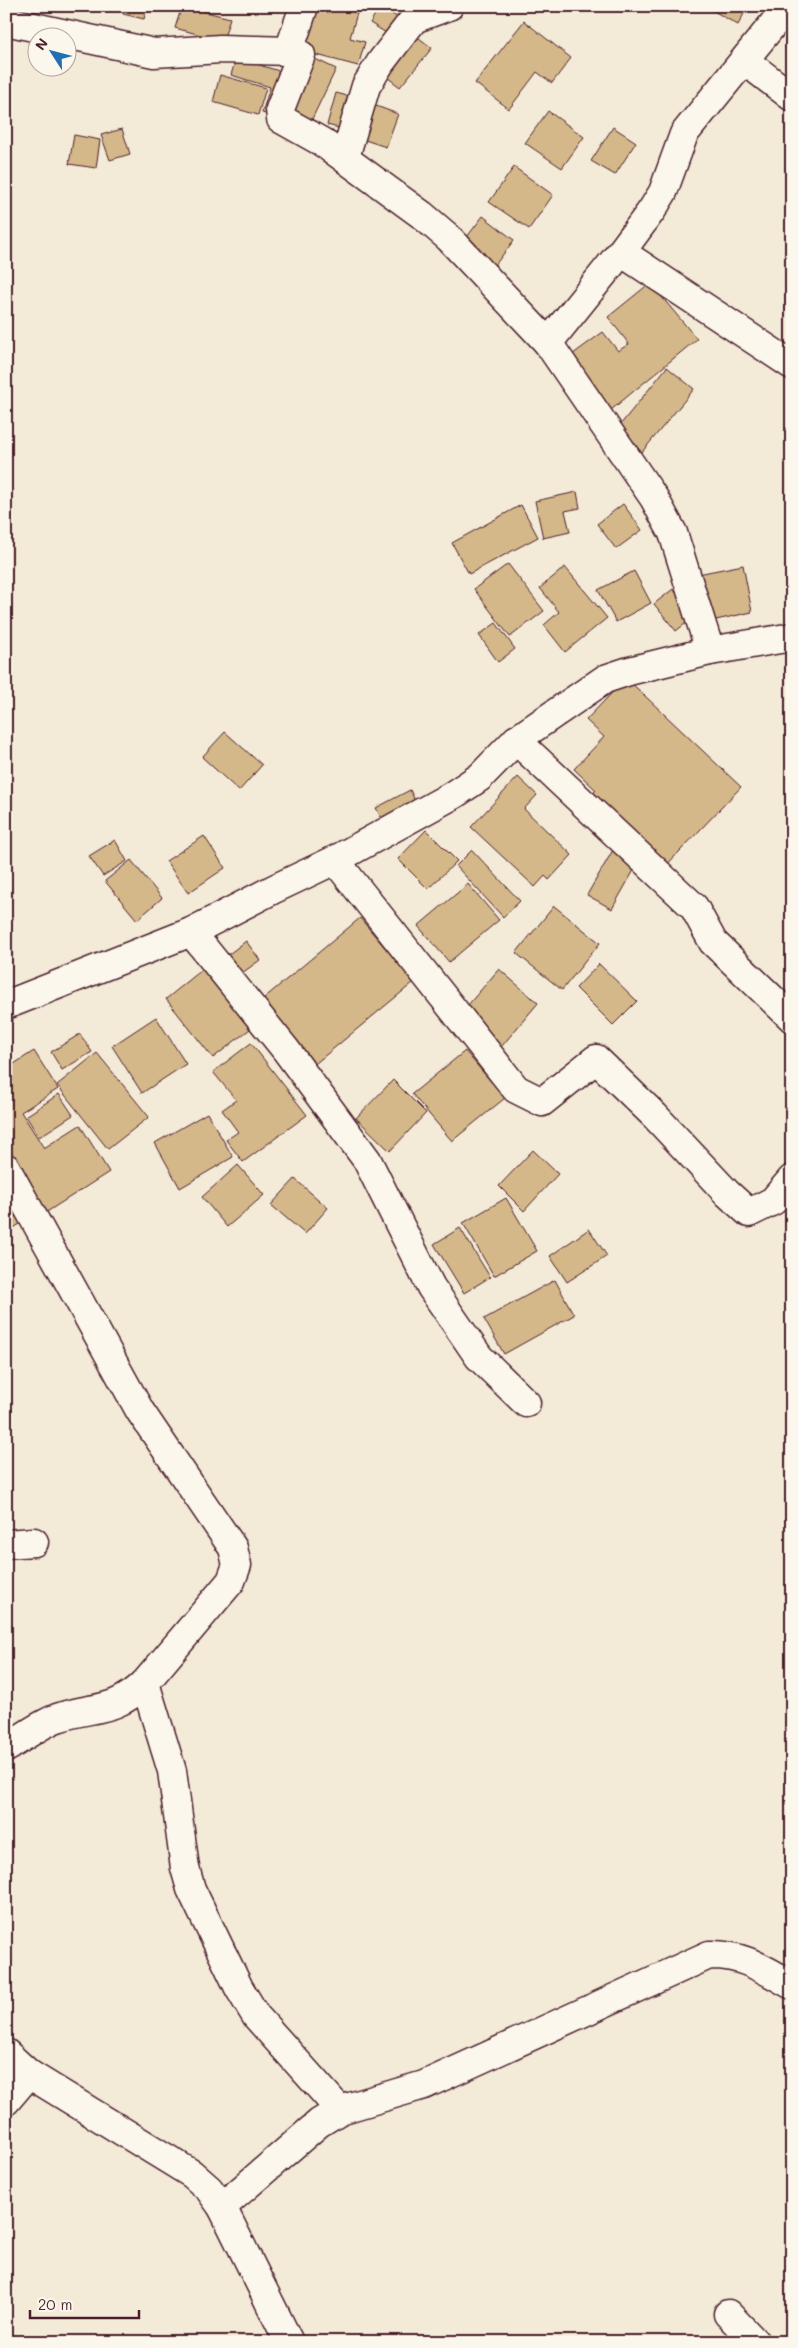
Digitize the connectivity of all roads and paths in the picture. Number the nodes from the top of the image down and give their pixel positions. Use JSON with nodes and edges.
{"nodes":[{"id":1,"x":304,"y":6,"type":"edge"},
{"id":2,"x":449,"y":6,"type":"edge"},
{"id":3,"x":788,"y":6,"type":"edge"},
{"id":4,"x":6,"y":21,"type":"edge"},
{"id":5,"x":289,"y":51,"type":"junction"},
{"id":6,"x":745,"y":61,"type":"junction"},
{"id":7,"x":792,"y":97,"type":"edge"},
{"id":8,"x":345,"y":158,"type":"junction"},
{"id":9,"x":621,"y":252,"type":"junction"},
{"id":10,"x":548,"y":343,"type":"junction"},
{"id":11,"x":792,"y":365,"type":"edge"},
{"id":12,"x":792,"y":637,"type":"edge"},
{"id":13,"x":710,"y":651,"type":"junction"},
{"id":14,"x":516,"y":740,"type":"junction"},
{"id":15,"x":336,"y":860,"type":"junction"},
{"id":16,"x":191,"y":932,"type":"junction"},
{"id":17,"x":6,"y":1005,"type":"edge"},
{"id":18,"x":792,"y":1018,"type":"edge"},
{"id":19,"x":6,"y":1168,"type":"edge"},
{"id":20,"x":792,"y":1179,"type":"edge"},
{"id":21,"x":526,"y":1403,"type":"dead end"},
{"id":22,"x":34,"y":1542,"type":"dead end"},
{"id":23,"x":6,"y":1544,"type":"edge"},
{"id":24,"x":145,"y":1683,"type":"junction"},
{"id":25,"x":6,"y":1748,"type":"edge"},
{"id":26,"x":792,"y":1985,"type":"edge"},
{"id":27,"x":6,"y":2053,"type":"edge"},
{"id":28,"x":29,"y":2074,"type":"junction"},
{"id":29,"x":6,"y":2101,"type":"edge"},
{"id":30,"x":340,"y":2110,"type":"junction"},
{"id":31,"x":222,"y":2208,"type":"junction"},
{"id":32,"x":728,"y":2314,"type":"dead end"},
{"id":33,"x":289,"y":2342,"type":"edge"},
{"id":34,"x":755,"y":2342,"type":"edge"}],
"edges":[{"from":1,"to":5,"type":"street"},
{"from":2,"to":8,"type":"street"},
{"from":3,"to":6,"type":"street"},
{"from":4,"to":5,"type":"street"},
{"from":5,"to":8,"type":"street"},
{"from":6,"to":7,"type":"street"},
{"from":6,"to":9,"type":"street"},
{"from":8,"to":10,"type":"street"},
{"from":9,"to":10,"type":"street"},
{"from":9,"to":11,"type":"street"},
{"from":10,"to":13,"type":"street"},
{"from":12,"to":13,"type":"street"},
{"from":13,"to":14,"type":"street"},
{"from":14,"to":15,"type":"street"},
{"from":14,"to":18,"type":"street"},
{"from":15,"to":16,"type":"street"},
{"from":15,"to":20,"type":"street"},
{"from":16,"to":17,"type":"street"},
{"from":16,"to":21,"type":"street"},
{"from":19,"to":24,"type":"street"},
{"from":22,"to":23,"type":"street"},
{"from":24,"to":25,"type":"street"},
{"from":24,"to":30,"type":"street"},
{"from":26,"to":30,"type":"street"},
{"from":27,"to":28,"type":"street"},
{"from":28,"to":29,"type":"street"},
{"from":28,"to":31,"type":"street"},
{"from":30,"to":31,"type":"street"},
{"from":31,"to":33,"type":"street"},
{"from":32,"to":34,"type":"street"}]}
